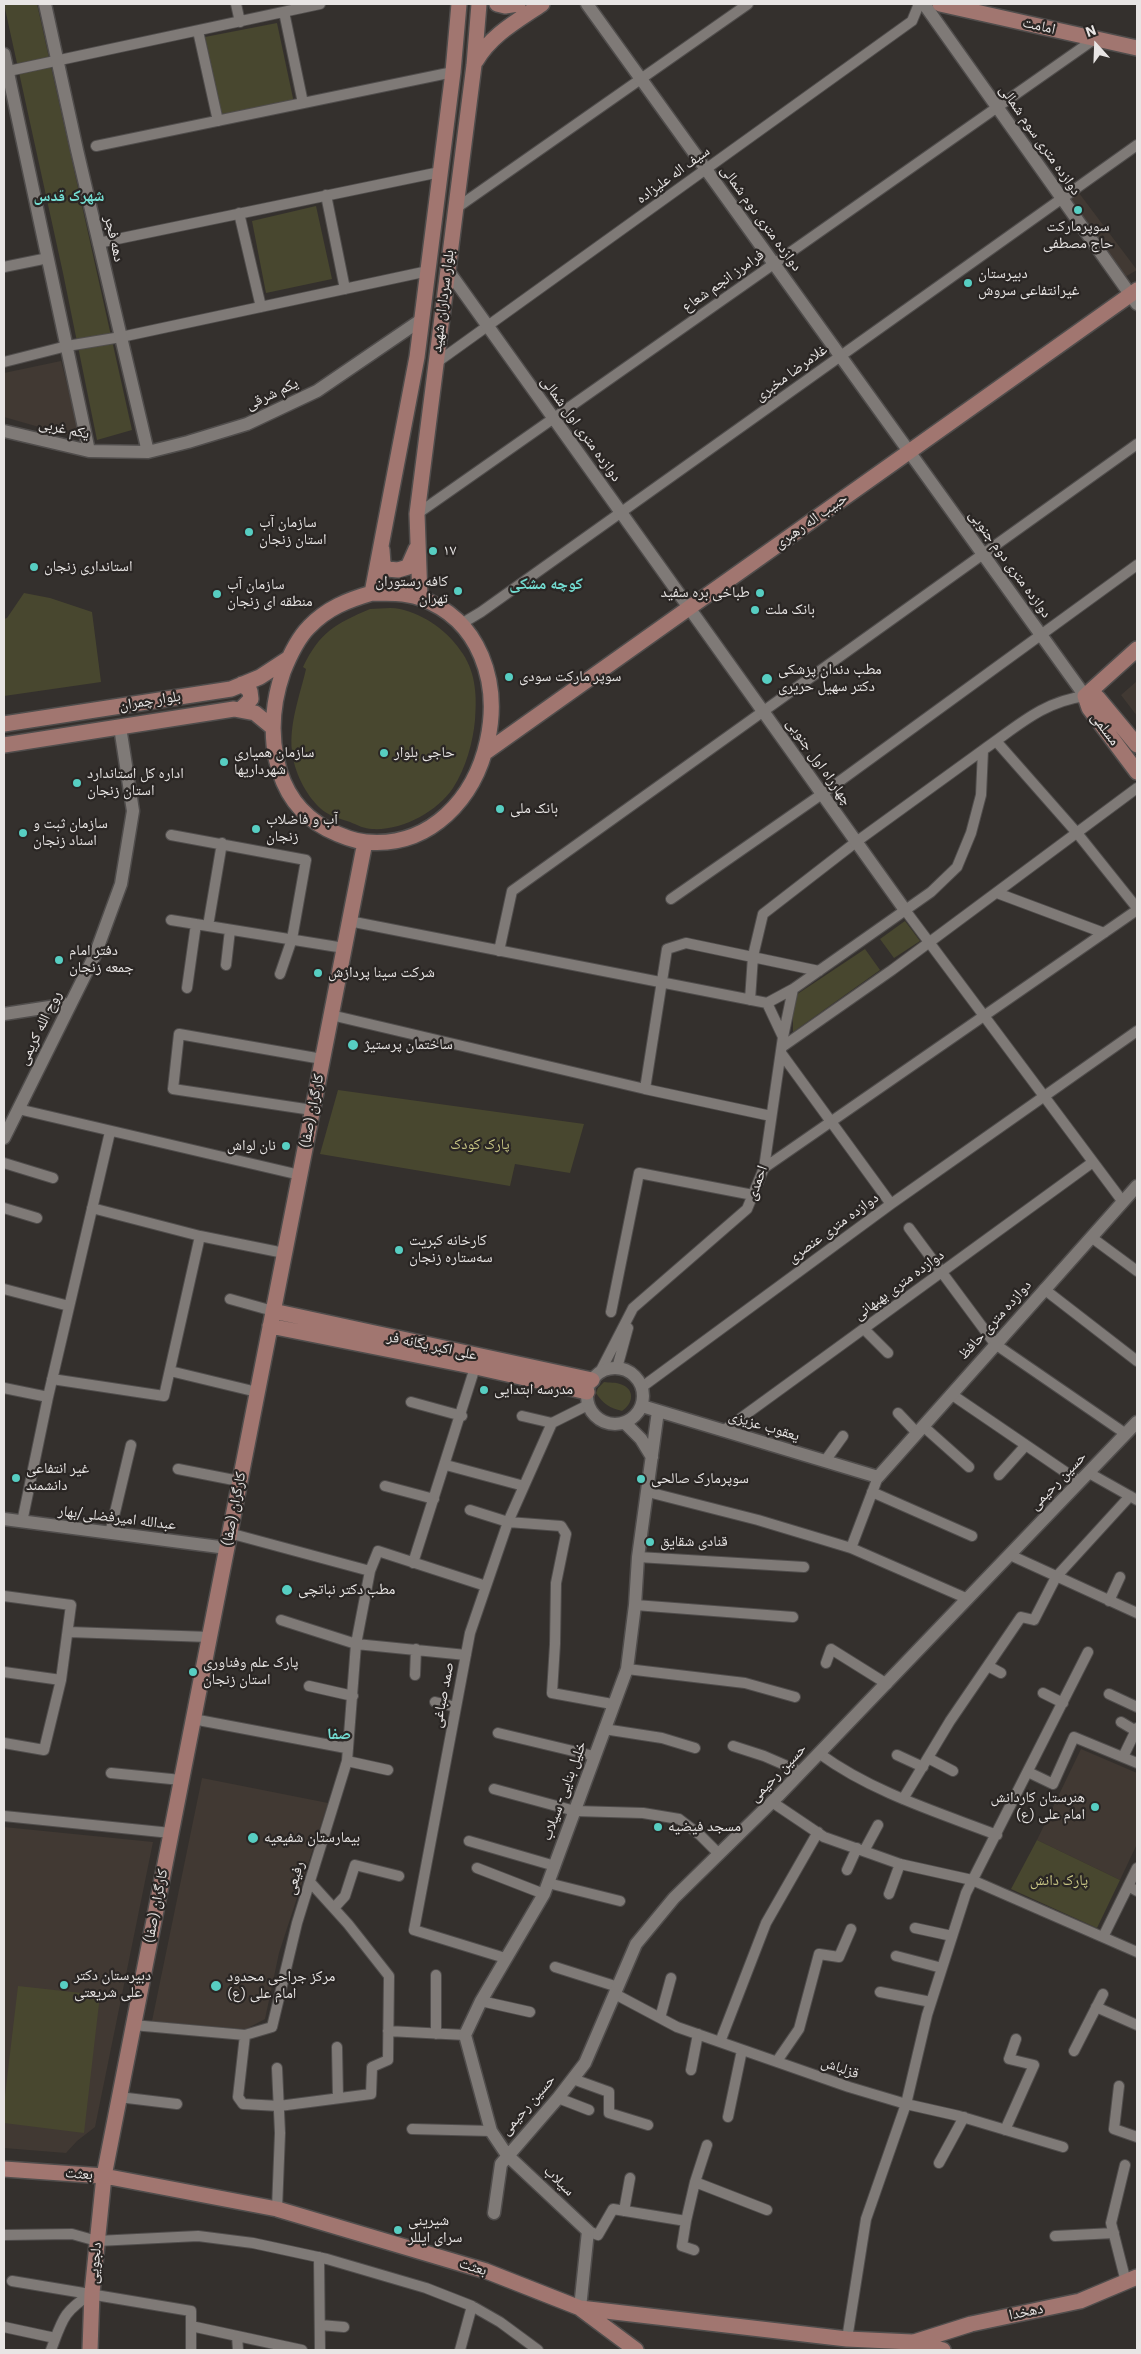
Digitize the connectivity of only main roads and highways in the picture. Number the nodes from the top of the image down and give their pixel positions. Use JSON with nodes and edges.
{"nodes":[{"id":1,"x":459,"y":4,"type":"edge"},
{"id":2,"x":479,"y":4,"type":"edge"},
{"id":3,"x":497,"y":4,"type":"edge"},
{"id":4,"x":518,"y":4,"type":"edge"},
{"id":5,"x":542,"y":4,"type":"edge"},
{"id":6,"x":940,"y":4,"type":"edge"},
{"id":7,"x":1137,"y":48,"type":"edge"},
{"id":8,"x":474,"y":64,"type":"junction"},
{"id":9,"x":1135,"y":296,"type":"edge"},
{"id":10,"x":381,"y":543,"type":"junction"},
{"id":11,"x":418,"y":545,"type":"junction"},
{"id":12,"x":372,"y":594,"type":"junction"},
{"id":13,"x":420,"y":598,"type":"junction"},
{"id":14,"x":1137,"y":649,"type":"edge"},
{"id":15,"x":289,"y":658,"type":"junction"},
{"id":16,"x":242,"y":684,"type":"junction"},
{"id":17,"x":1085,"y":696,"type":"junction"},
{"id":18,"x":240,"y":710,"type":"junction"},
{"id":19,"x":4,"y":724,"type":"edge"},
{"id":20,"x":272,"y":726,"type":"junction"},
{"id":21,"x":4,"y":745,"type":"edge"},
{"id":22,"x":1137,"y":745,"type":"edge"},
{"id":23,"x":486,"y":752,"type":"junction"},
{"id":24,"x":1137,"y":772,"type":"edge"},
{"id":25,"x":365,"y":842,"type":"junction"},
{"id":26,"x":273,"y":1311,"type":"junction"},
{"id":27,"x":270,"y":1326,"type":"junction"},
{"id":28,"x":477,"y":1361,"type":"junction"},
{"id":29,"x":592,"y":1387,"type":"road end"},
{"id":30,"x":4,"y":2169,"type":"edge"},
{"id":31,"x":104,"y":2176,"type":"junction"},
{"id":32,"x":1132,"y":2279,"type":"edge"},
{"id":33,"x":580,"y":2308,"type":"junction"},
{"id":34,"x":912,"y":2342,"type":"junction"},
{"id":35,"x":889,"y":2346,"type":"edge"},
{"id":36,"x":90,"y":2350,"type":"edge"},
{"id":37,"x":636,"y":2350,"type":"edge"},
{"id":38,"x":943,"y":2350,"type":"edge"}],
"edges":[{"from":1,"to":10,"type":"main road","name":"بلوار سرداران شهید"},
{"from":2,"to":8,"type":"main road","name":"بلوار سرداران شهید"},
{"from":3,"to":4,"type":"main road"},
{"from":5,"to":8,"type":"main road"},
{"from":6,"to":7,"type":"main road","name":"امامت"},
{"from":8,"to":11,"type":"main road","name":"بلوار سرداران شهید"},
{"from":9,"to":23,"type":"main road","name":"حبیب اله رهبری"},
{"from":10,"to":11,"type":"main road"},
{"from":10,"to":12,"type":"main road","name":"بلوار سرداران شهید"},
{"from":11,"to":13,"type":"main road","name":"بلوار سرداران شهید"},
{"from":12,"to":13,"type":"main road"},
{"from":12,"to":15,"type":"main road"},
{"from":13,"to":23,"type":"main road"},
{"from":14,"to":17,"type":"main road"},
{"from":15,"to":16,"type":"main road","name":"بلوار چمران"},
{"from":15,"to":20,"type":"main road"},
{"from":16,"to":18,"type":"main road"},
{"from":16,"to":19,"type":"main road","name":"بلوار چمران"},
{"from":17,"to":22,"type":"main road","name":"مسلمی"},
{"from":17,"to":24,"type":"main road","name":"مسلمی"},
{"from":18,"to":20,"type":"main road","name":"بلوار چمران"},
{"from":18,"to":21,"type":"main road","name":"بلوار چمران"},
{"from":20,"to":25,"type":"main road"},
{"from":23,"to":25,"type":"main road"},
{"from":25,"to":26,"type":"main road","name":"کارگران (صفا)"},
{"from":26,"to":27,"type":"main road","name":"کارگران (صفا)"},
{"from":26,"to":28,"type":"main road","name":"علی اکبر یگانه فر"},
{"from":27,"to":28,"type":"main road","name":"علی اکبر یگانه فر"},
{"from":27,"to":31,"type":"main road","name":"کارگران (صفا)"},
{"from":28,"to":29,"type":"main road","name":"علی اکبر یگانه فر"},
{"from":30,"to":31,"type":"main road","name":"بعثت"},
{"from":31,"to":33,"type":"main road","name":"بعثت"},
{"from":31,"to":36,"type":"main road","name":"دلجویی"},
{"from":32,"to":34,"type":"main road","name":"دهخدا"},
{"from":33,"to":35,"type":"main road","name":"بعثت"},
{"from":33,"to":37,"type":"main road"},
{"from":34,"to":35,"type":"main road","name":"بعثت"},
{"from":34,"to":38,"type":"main road","name":"بعثت"}]}
